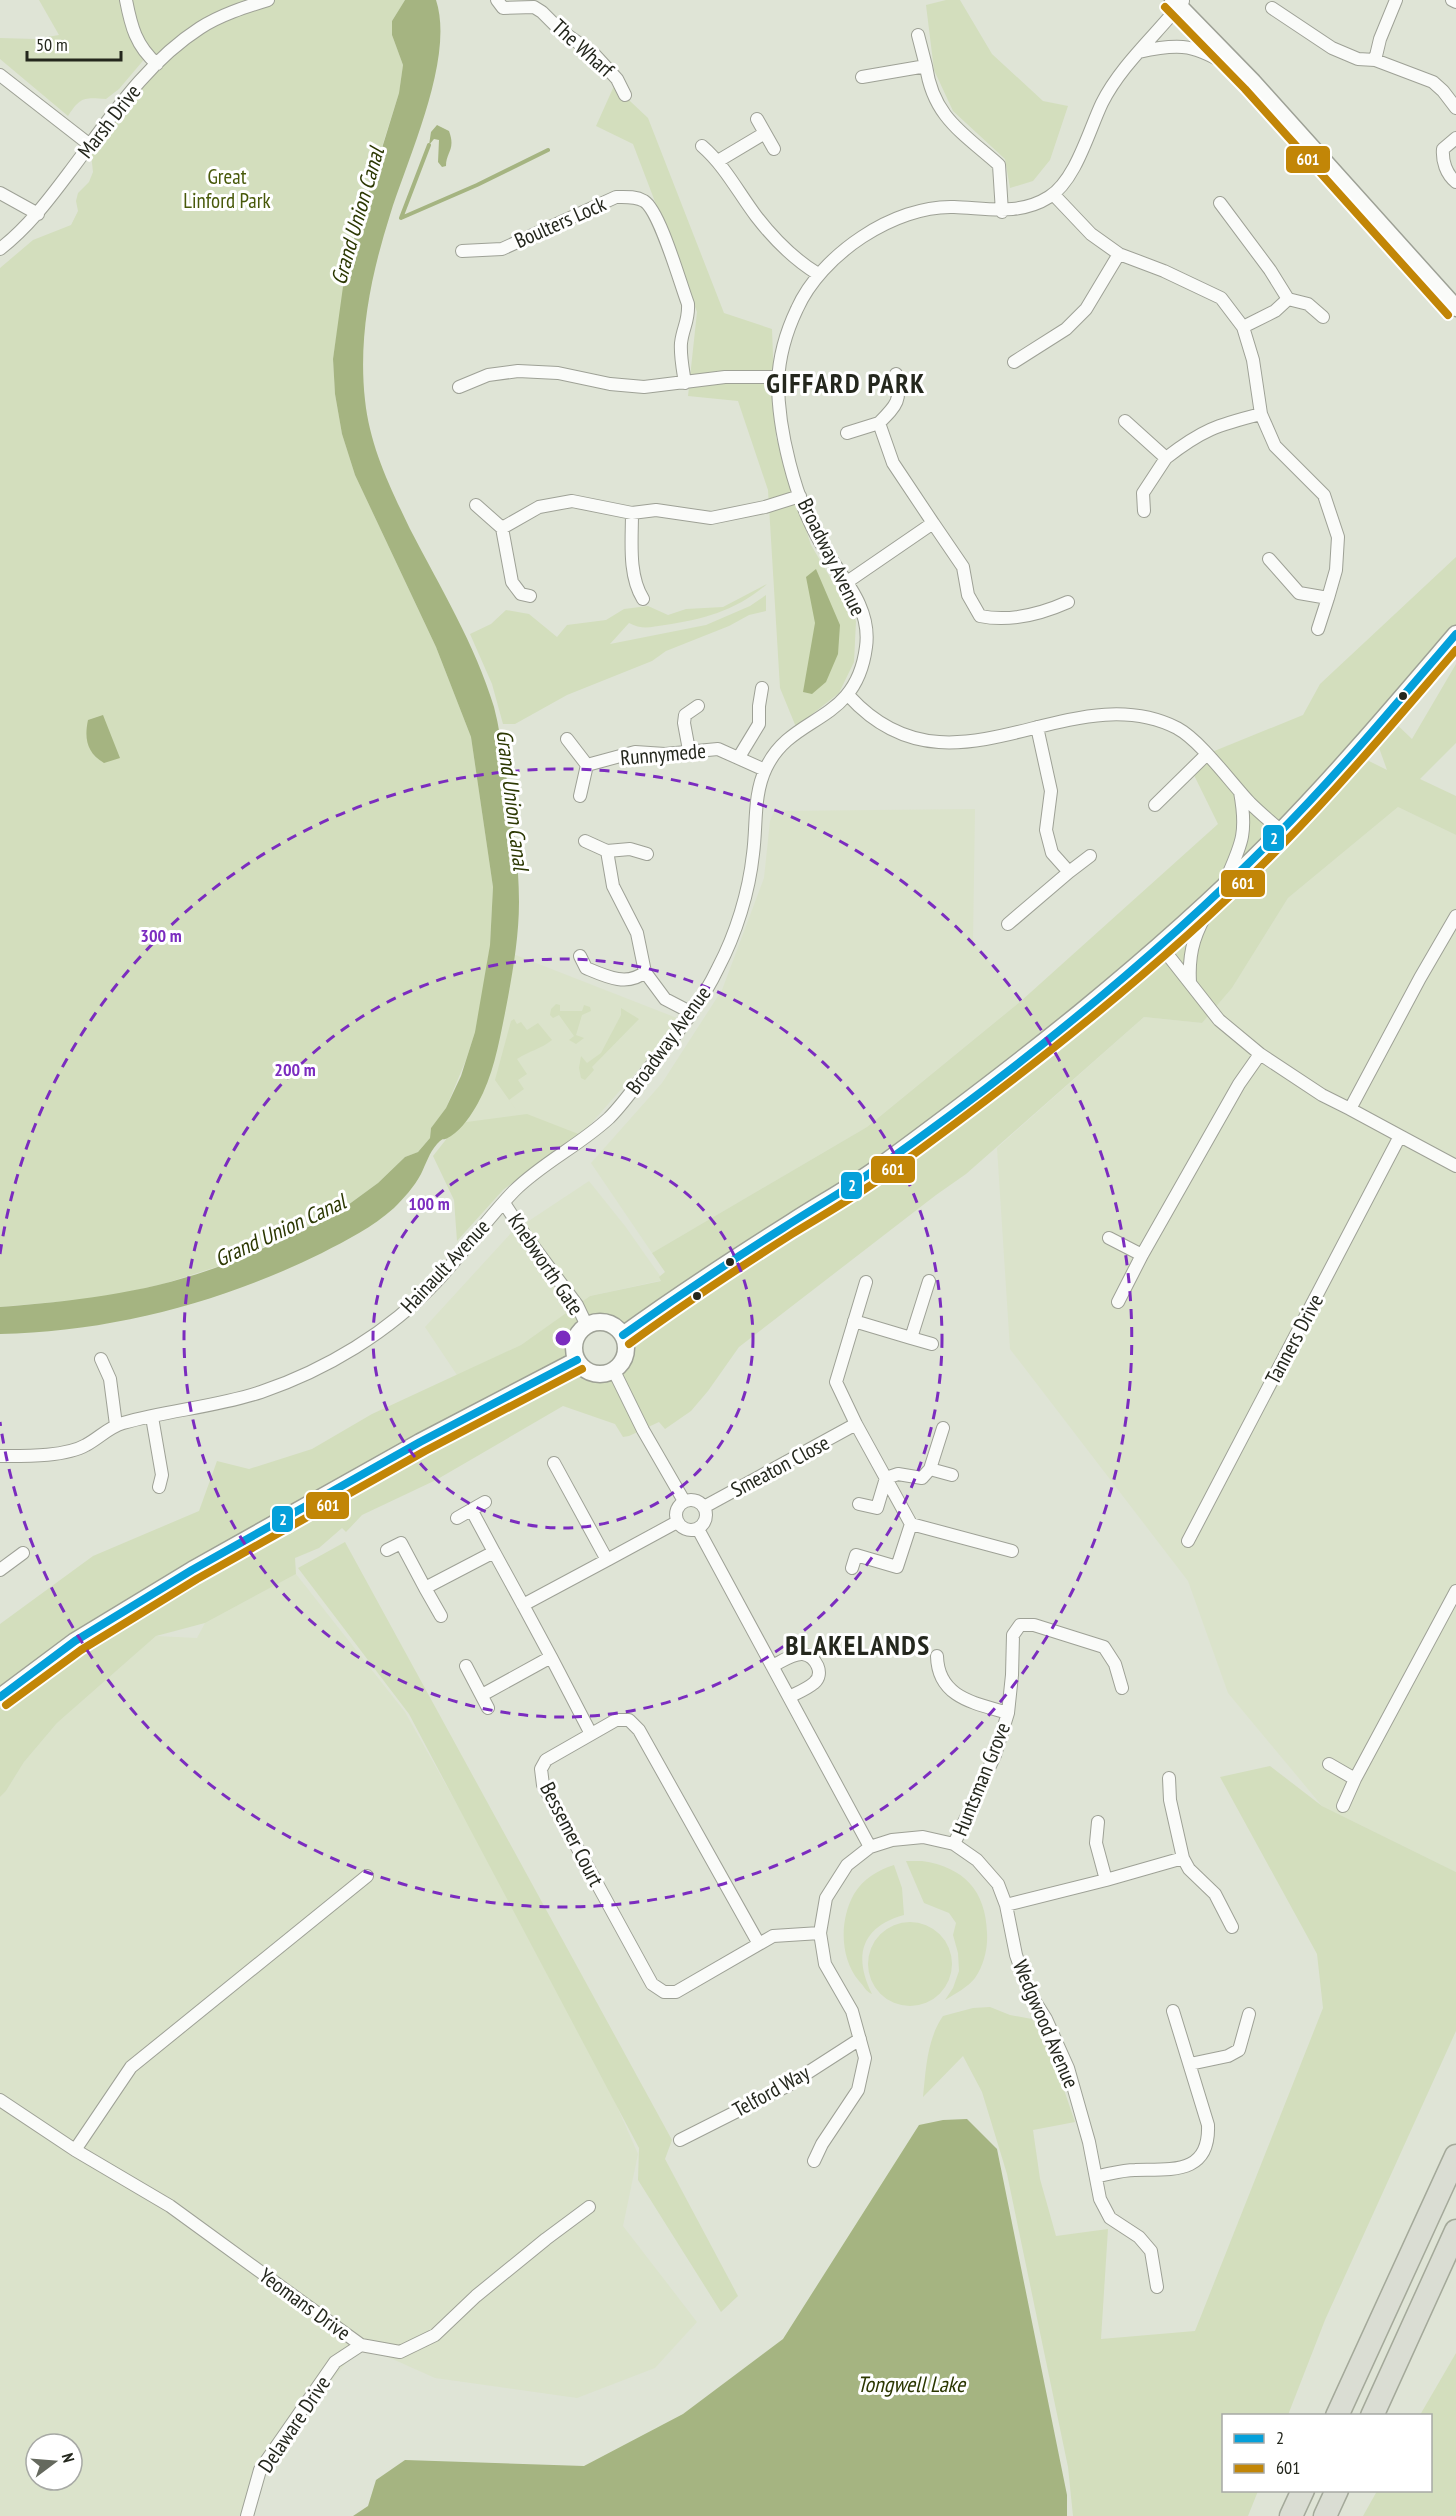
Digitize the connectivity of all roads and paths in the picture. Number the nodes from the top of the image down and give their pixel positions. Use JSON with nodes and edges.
{"nodes":[{"id":1,"x":126,"y":0,"type":"edge"},
{"id":2,"x":268,"y":0,"type":"edge"},
{"id":3,"x":497,"y":0,"type":"edge"},
{"id":4,"x":1396,"y":0,"type":"edge"},
{"id":5,"x":1179,"y":2,"type":"edge"},
{"id":6,"x":534,"y":3,"type":"edge"},
{"id":7,"x":1272,"y":8,"type":"dead end"},
{"id":8,"x":918,"y":34,"type":"dead end"},
{"id":9,"x":1139,"y":52,"type":"junction"},
{"id":10,"x":1375,"y":60,"type":"junction"},
{"id":11,"x":157,"y":64,"type":"junction"},
{"id":12,"x":926,"y":66,"type":"junction"},
{"id":13,"x":862,"y":77,"type":"dead end"},
{"id":14,"x":3,"y":80,"type":"edge"},
{"id":15,"x":1253,"y":82,"type":"junction"},
{"id":16,"x":625,"y":95,"type":"dead end"},
{"id":17,"x":1456,"y":108,"type":"edge"},
{"id":18,"x":757,"y":119,"type":"dead end"},
{"id":19,"x":765,"y":133,"type":"junction"},
{"id":20,"x":1456,"y":138,"type":"edge"},
{"id":21,"x":90,"y":145,"type":"junction"},
{"id":22,"x":702,"y":146,"type":"dead end"},
{"id":23,"x":774,"y":149,"type":"dead end"},
{"id":24,"x":718,"y":161,"type":"junction"},
{"id":25,"x":1456,"y":182,"type":"edge"},
{"id":26,"x":0,"y":194,"type":"edge"},
{"id":27,"x":1054,"y":195,"type":"junction"},
{"id":28,"x":1220,"y":203,"type":"dead end"},
{"id":29,"x":1002,"y":212,"type":"junction"},
{"id":30,"x":38,"y":214,"type":"junction"},
{"id":31,"x":0,"y":249,"type":"edge"},
{"id":32,"x":462,"y":251,"type":"dead end"},
{"id":33,"x":1119,"y":254,"type":"junction"},
{"id":34,"x":818,"y":273,"type":"junction"},
{"id":35,"x":1288,"y":299,"type":"junction"},
{"id":36,"x":1456,"y":308,"type":"edge"},
{"id":37,"x":1323,"y":317,"type":"dead end"},
{"id":38,"x":1244,"y":327,"type":"junction"},
{"id":39,"x":1014,"y":362,"type":"dead end"},
{"id":40,"x":897,"y":374,"type":"dead end"},
{"id":41,"x":778,"y":377,"type":"junction"},
{"id":42,"x":685,"y":383,"type":"junction"},
{"id":43,"x":459,"y":387,"type":"dead end"},
{"id":44,"x":1261,"y":414,"type":"junction"},
{"id":45,"x":1125,"y":421,"type":"dead end"},
{"id":46,"x":879,"y":423,"type":"junction"},
{"id":47,"x":847,"y":433,"type":"dead end"},
{"id":48,"x":1166,"y":458,"type":"junction"},
{"id":49,"x":800,"y":496,"type":"junction"},
{"id":50,"x":476,"y":505,"type":"dead end"},
{"id":51,"x":1144,"y":511,"type":"dead end"},
{"id":52,"x":632,"y":513,"type":"junction"},
{"id":53,"x":933,"y":523,"type":"junction"},
{"id":54,"x":502,"y":528,"type":"junction"},
{"id":55,"x":1269,"y":559,"type":"dead end"},
{"id":56,"x":847,"y":582,"type":"junction"},
{"id":57,"x":530,"y":596,"type":"dead end"},
{"id":58,"x":1328,"y":598,"type":"junction"},
{"id":59,"x":643,"y":599,"type":"dead end"},
{"id":60,"x":1068,"y":602,"type":"dead end"},
{"id":61,"x":1318,"y":629,"type":"dead end"},
{"id":62,"x":1456,"y":634,"type":"edge"},
{"id":63,"x":762,"y":688,"type":"dead end"},
{"id":64,"x":849,"y":696,"type":"junction"},
{"id":65,"x":698,"y":706,"type":"dead end"},
{"id":66,"x":1037,"y":727,"type":"junction"},
{"id":67,"x":567,"y":739,"type":"dead end"},
{"id":68,"x":689,"y":750,"type":"junction"},
{"id":69,"x":1207,"y":754,"type":"junction"},
{"id":70,"x":738,"y":757,"type":"junction"},
{"id":71,"x":587,"y":765,"type":"junction"},
{"id":72,"x":765,"y":770,"type":"junction"},
{"id":73,"x":1240,"y":792,"type":"junction"},
{"id":74,"x":580,"y":796,"type":"dead end"},
{"id":75,"x":1155,"y":805,"type":"dead end"},
{"id":76,"x":1281,"y":831,"type":"junction"},
{"id":77,"x":585,"y":841,"type":"dead end"},
{"id":78,"x":607,"y":851,"type":"junction"},
{"id":79,"x":647,"y":854,"type":"dead end"},
{"id":80,"x":1090,"y":856,"type":"dead end"},
{"id":81,"x":1069,"y":872,"type":"junction"},
{"id":82,"x":1222,"y":887,"type":"junction"},
{"id":83,"x":1456,"y":916,"type":"edge"},
{"id":84,"x":1008,"y":924,"type":"dead end"},
{"id":85,"x":1160,"y":945,"type":"junction"},
{"id":86,"x":580,"y":956,"type":"dead end"},
{"id":87,"x":645,"y":972,"type":"junction"},
{"id":88,"x":1191,"y":983,"type":"junction"},
{"id":89,"x":692,"y":1012,"type":"junction"},
{"id":90,"x":1260,"y":1054,"type":"junction"},
{"id":91,"x":1350,"y":1109,"type":"junction"},
{"id":92,"x":1400,"y":1136,"type":"junction"},
{"id":93,"x":1456,"y":1166,"type":"edge"},
{"id":94,"x":504,"y":1203,"type":"junction"},
{"id":95,"x":1109,"y":1238,"type":"dead end"},
{"id":96,"x":1142,"y":1255,"type":"junction"},
{"id":97,"x":929,"y":1281,"type":"dead end"},
{"id":98,"x":866,"y":1282,"type":"dead end"},
{"id":99,"x":1118,"y":1302,"type":"dead end"},
{"id":100,"x":854,"y":1321,"type":"junction"},
{"id":101,"x":586,"y":1326,"type":"junction"},
{"id":102,"x":623,"y":1335,"type":"junction"},
{"id":103,"x":911,"y":1338,"type":"junction"},
{"id":104,"x":932,"y":1344,"type":"dead end"},
{"id":105,"x":101,"y":1359,"type":"dead end"},
{"id":106,"x":577,"y":1360,"type":"junction"},
{"id":107,"x":614,"y":1371,"type":"junction"},
{"id":108,"x":152,"y":1417,"type":"junction"},
{"id":109,"x":856,"y":1424,"type":"junction"},
{"id":110,"x":116,"y":1425,"type":"junction"},
{"id":111,"x":943,"y":1428,"type":"dead end"},
{"id":112,"x":0,"y":1456,"type":"edge"},
{"id":113,"x":554,"y":1463,"type":"dead end"},
{"id":114,"x":930,"y":1469,"type":"junction"},
{"id":115,"x":952,"y":1475,"type":"dead end"},
{"id":116,"x":886,"y":1478,"type":"junction"},
{"id":117,"x":159,"y":1487,"type":"dead end"},
{"id":118,"x":684,"y":1501,"type":"junction"},
{"id":119,"x":486,"y":1502,"type":"dead end"},
{"id":120,"x":859,"y":1504,"type":"dead end"},
{"id":121,"x":704,"y":1507,"type":"junction"},
{"id":122,"x":472,"y":1511,"type":"junction"},
{"id":123,"x":457,"y":1518,"type":"dead end"},
{"id":124,"x":677,"y":1522,"type":"junction"},
{"id":125,"x":911,"y":1524,"type":"junction"},
{"id":126,"x":698,"y":1529,"type":"junction"},
{"id":127,"x":1188,"y":1541,"type":"dead end"},
{"id":128,"x":387,"y":1550,"type":"dead end"},
{"id":129,"x":1012,"y":1551,"type":"dead end"},
{"id":130,"x":494,"y":1552,"type":"junction"},
{"id":131,"x":23,"y":1553,"type":"dead end"},
{"id":132,"x":607,"y":1560,"type":"junction"},
{"id":133,"x":852,"y":1568,"type":"dead end"},
{"id":134,"x":0,"y":1570,"type":"edge"},
{"id":135,"x":425,"y":1588,"type":"junction"},
{"id":136,"x":1456,"y":1591,"type":"edge"},
{"id":137,"x":523,"y":1605,"type":"junction"},
{"id":138,"x":441,"y":1616,"type":"dead end"},
{"id":139,"x":937,"y":1656,"type":"dead end"},
{"id":140,"x":551,"y":1657,"type":"junction"},
{"id":141,"x":466,"y":1666,"type":"dead end"},
{"id":142,"x":772,"y":1666,"type":"junction"},
{"id":143,"x":1122,"y":1688,"type":"dead end"},
{"id":144,"x":483,"y":1695,"type":"junction"},
{"id":145,"x":0,"y":1697,"type":"edge"},
{"id":146,"x":789,"y":1697,"type":"junction"},
{"id":147,"x":488,"y":1708,"type":"dead end"},
{"id":148,"x":1008,"y":1713,"type":"junction"},
{"id":149,"x":591,"y":1734,"type":"junction"},
{"id":150,"x":1329,"y":1764,"type":"dead end"},
{"id":151,"x":1169,"y":1778,"type":"dead end"},
{"id":152,"x":1355,"y":1779,"type":"junction"},
{"id":153,"x":1343,"y":1806,"type":"dead end"},
{"id":154,"x":1098,"y":1822,"type":"dead end"},
{"id":155,"x":954,"y":1844,"type":"junction"},
{"id":156,"x":870,"y":1847,"type":"junction"},
{"id":157,"x":1183,"y":1858,"type":"junction"},
{"id":158,"x":367,"y":1876,"type":"dead end"},
{"id":159,"x":1106,"y":1880,"type":"junction"},
{"id":160,"x":1006,"y":1905,"type":"junction"},
{"id":161,"x":1232,"y":1928,"type":"dead end"},
{"id":162,"x":820,"y":1934,"type":"junction"},
{"id":163,"x":759,"y":1944,"type":"junction"},
{"id":164,"x":1173,"y":2011,"type":"dead end"},
{"id":165,"x":1249,"y":2014,"type":"dead end"},
{"id":166,"x":860,"y":2039,"type":"junction"},
{"id":167,"x":1190,"y":2064,"type":"junction"},
{"id":168,"x":0,"y":2100,"type":"edge"},
{"id":169,"x":680,"y":2140,"type":"dead end"},
{"id":170,"x":75,"y":2150,"type":"junction"},
{"id":171,"x":1456,"y":2156,"type":"edge"},
{"id":172,"x":814,"y":2161,"type":"dead end"},
{"id":173,"x":1098,"y":2176,"type":"junction"},
{"id":174,"x":589,"y":2207,"type":"dead end"},
{"id":175,"x":1456,"y":2231,"type":"edge"},
{"id":176,"x":1156,"y":2287,"type":"dead end"},
{"id":177,"x":361,"y":2345,"type":"junction"},
{"id":178,"x":1337,"y":2414,"type":"edge"},
{"id":179,"x":1372,"y":2414,"type":"edge"},
{"id":180,"x":1302,"y":2492,"type":"edge"},
{"id":181,"x":1336,"y":2492,"type":"edge"},
{"id":182,"x":247,"y":2516,"type":"edge"},
{"id":183,"x":1291,"y":2516,"type":"edge"},
{"id":184,"x":1325,"y":2516,"type":"edge"}],
"edges":[{"from":1,"to":11,"type":"street"},
{"from":2,"to":11,"type":"street","name":"Marsh Drive"},
{"from":3,"to":6,"type":"street","name":"The Wharf"},
{"from":4,"to":10,"type":"street"},
{"from":5,"to":9,"type":"street"},
{"from":5,"to":15,"type":"street"},
{"from":6,"to":16,"type":"street","name":"The Wharf"},
{"from":7,"to":10,"type":"street"},
{"from":8,"to":12,"type":"street"},
{"from":9,"to":15,"type":"street"},
{"from":9,"to":27,"type":"street"},
{"from":10,"to":17,"type":"street"},
{"from":11,"to":21,"type":"street","name":"Marsh Drive"},
{"from":12,"to":13,"type":"street"},
{"from":12,"to":29,"type":"street"},
{"from":14,"to":21,"type":"street"},
{"from":15,"to":36,"type":"street"},
{"from":18,"to":19,"type":"street"},
{"from":19,"to":23,"type":"street"},
{"from":19,"to":24,"type":"street"},
{"from":20,"to":25,"type":"street"},
{"from":21,"to":30,"type":"street","name":"Marsh Drive"},
{"from":22,"to":24,"type":"street"},
{"from":24,"to":34,"type":"street"},
{"from":26,"to":30,"type":"street"},
{"from":27,"to":29,"type":"street","name":"Broadway Avenue"},
{"from":27,"to":33,"type":"street"},
{"from":28,"to":35,"type":"street"},
{"from":29,"to":34,"type":"street","name":"Broadway Avenue"},
{"from":30,"to":31,"type":"street","name":"Marsh Drive"},
{"from":32,"to":42,"type":"street","name":"Boulters Lock"},
{"from":33,"to":38,"type":"street"},
{"from":33,"to":39,"type":"street"},
{"from":34,"to":41,"type":"street","name":"Broadway Avenue"},
{"from":35,"to":37,"type":"street"},
{"from":35,"to":38,"type":"street"},
{"from":38,"to":44,"type":"street"},
{"from":40,"to":46,"type":"street"},
{"from":41,"to":42,"type":"street"},
{"from":41,"to":49,"type":"street","name":"Broadway Avenue"},
{"from":42,"to":43,"type":"street"},
{"from":44,"to":48,"type":"street"},
{"from":44,"to":58,"type":"street"},
{"from":45,"to":48,"type":"street"},
{"from":46,"to":47,"type":"street"},
{"from":46,"to":53,"type":"street"},
{"from":48,"to":51,"type":"street"},
{"from":49,"to":52,"type":"street"},
{"from":49,"to":56,"type":"street","name":"Broadway Avenue"},
{"from":50,"to":54,"type":"street"},
{"from":52,"to":54,"type":"street"},
{"from":52,"to":59,"type":"street"},
{"from":53,"to":56,"type":"street"},
{"from":53,"to":60,"type":"street"},
{"from":54,"to":57,"type":"street"},
{"from":55,"to":58,"type":"street"},
{"from":56,"to":64,"type":"street","name":"Broadway Avenue"},
{"from":58,"to":61,"type":"street"},
{"from":62,"to":76,"type":"street"},
{"from":63,"to":70,"type":"street"},
{"from":64,"to":66,"type":"street"},
{"from":64,"to":72,"type":"street","name":"Broadway Avenue"},
{"from":65,"to":68,"type":"street"},
{"from":66,"to":69,"type":"street"},
{"from":66,"to":81,"type":"street"},
{"from":67,"to":71,"type":"street"},
{"from":68,"to":70,"type":"street","name":"Runnymede"},
{"from":68,"to":71,"type":"street","name":"Runnymede"},
{"from":69,"to":73,"type":"street"},
{"from":69,"to":75,"type":"street"},
{"from":70,"to":72,"type":"street","name":"Runnymede"},
{"from":71,"to":74,"type":"street"},
{"from":72,"to":89,"type":"street","name":"Broadway Avenue"},
{"from":73,"to":76,"type":"street"},
{"from":73,"to":82,"type":"street"},
{"from":76,"to":82,"type":"street"},
{"from":77,"to":78,"type":"street"},
{"from":78,"to":79,"type":"street"},
{"from":78,"to":87,"type":"street"},
{"from":80,"to":81,"type":"street"},
{"from":81,"to":84,"type":"street"},
{"from":82,"to":85,"type":"street"},
{"from":82,"to":88,"type":"street"},
{"from":83,"to":91,"type":"street"},
{"from":85,"to":88,"type":"street"},
{"from":85,"to":102,"type":"street"},
{"from":86,"to":87,"type":"street"},
{"from":87,"to":89,"type":"street"},
{"from":88,"to":90,"type":"street"},
{"from":89,"to":94,"type":"street","name":"Broadway Avenue"},
{"from":90,"to":91,"type":"street"},
{"from":90,"to":96,"type":"street"},
{"from":91,"to":92,"type":"street"},
{"from":92,"to":93,"type":"street"},
{"from":92,"to":127,"type":"street","name":"Tanners Drive"},
{"from":94,"to":101,"type":"street","name":"Knebworth Gate"},
{"from":94,"to":108,"type":"street","name":"Hainault Avenue"},
{"from":95,"to":96,"type":"street"},
{"from":96,"to":99,"type":"street"},
{"from":97,"to":103,"type":"street"},
{"from":98,"to":100,"type":"street"},
{"from":100,"to":103,"type":"street"},
{"from":100,"to":109,"type":"street"},
{"from":101,"to":102,"type":"street"},
{"from":101,"to":106,"type":"street"},
{"from":102,"to":107,"type":"street"},
{"from":103,"to":104,"type":"street"},
{"from":105,"to":110,"type":"street"},
{"from":106,"to":107,"type":"street"},
{"from":106,"to":145,"type":"street"},
{"from":107,"to":118,"type":"street"},
{"from":108,"to":110,"type":"street","name":"Hainault Avenue"},
{"from":108,"to":117,"type":"street"},
{"from":109,"to":116,"type":"street"},
{"from":109,"to":121,"type":"street","name":"Smeaton Close"},
{"from":110,"to":112,"type":"street","name":"Hainault Avenue"},
{"from":111,"to":114,"type":"street"},
{"from":113,"to":132,"type":"street"},
{"from":114,"to":115,"type":"street"},
{"from":114,"to":116,"type":"street"},
{"from":116,"to":120,"type":"street"},
{"from":116,"to":125,"type":"street"},
{"from":118,"to":121,"type":"street"},
{"from":118,"to":124,"type":"street"},
{"from":119,"to":122,"type":"street"},
{"from":121,"to":126,"type":"street"},
{"from":122,"to":123,"type":"street"},
{"from":122,"to":130,"type":"street"},
{"from":124,"to":126,"type":"street"},
{"from":124,"to":132,"type":"street"},
{"from":125,"to":129,"type":"street"},
{"from":125,"to":133,"type":"street"},
{"from":126,"to":142,"type":"street"},
{"from":128,"to":135,"type":"street"},
{"from":130,"to":135,"type":"street"},
{"from":130,"to":137,"type":"street"},
{"from":131,"to":134,"type":"street"},
{"from":132,"to":137,"type":"street"},
{"from":135,"to":138,"type":"street"},
{"from":136,"to":152,"type":"street"},
{"from":137,"to":140,"type":"street"},
{"from":139,"to":148,"type":"street","name":"Huntsman Grove"},
{"from":140,"to":144,"type":"street"},
{"from":140,"to":149,"type":"street"},
{"from":141,"to":144,"type":"street"},
{"from":142,"to":146,"type":"street"},
{"from":142,"to":146,"type":"street"},
{"from":143,"to":148,"type":"street","name":"Huntsman Grove"},
{"from":144,"to":147,"type":"street"},
{"from":146,"to":156,"type":"street"},
{"from":148,"to":155,"type":"street","name":"Huntsman Grove"},
{"from":149,"to":163,"type":"street","name":"Bessemer Court"},
{"from":149,"to":163,"type":"street","name":"Bessemer Court"},
{"from":150,"to":152,"type":"street"},
{"from":151,"to":157,"type":"street"},
{"from":152,"to":153,"type":"street"},
{"from":154,"to":159,"type":"street"},
{"from":155,"to":156,"type":"street","name":"Wedgwood Avenue"},
{"from":155,"to":160,"type":"street","name":"Wedgwood Avenue"},
{"from":156,"to":162,"type":"street","name":"Wedgwood Avenue"},
{"from":157,"to":159,"type":"street"},
{"from":157,"to":161,"type":"street"},
{"from":158,"to":170,"type":"street"},
{"from":159,"to":160,"type":"street"},
{"from":160,"to":173,"type":"street","name":"Wedgwood Avenue"},
{"from":162,"to":163,"type":"street","name":"Bessemer Court"},
{"from":162,"to":166,"type":"street","name":"Wedgwood Avenue"},
{"from":164,"to":167,"type":"street"},
{"from":165,"to":167,"type":"street"},
{"from":166,"to":169,"type":"street","name":"Telford Way"},
{"from":166,"to":172,"type":"street","name":"Wedgwood Avenue"},
{"from":167,"to":173,"type":"street"},
{"from":168,"to":170,"type":"street","name":"Yeomans Drive"},
{"from":170,"to":177,"type":"street","name":"Yeomans Drive"},
{"from":171,"to":178,"type":"highway"},
{"from":173,"to":176,"type":"street","name":"Wedgwood Avenue"},
{"from":174,"to":177,"type":"street","name":"Yeomans Drive"},
{"from":175,"to":179,"type":"highway"},
{"from":177,"to":182,"type":"street","name":"Delaware Drive"},
{"from":180,"to":183,"type":"highway"},
{"from":181,"to":184,"type":"highway"}]}
